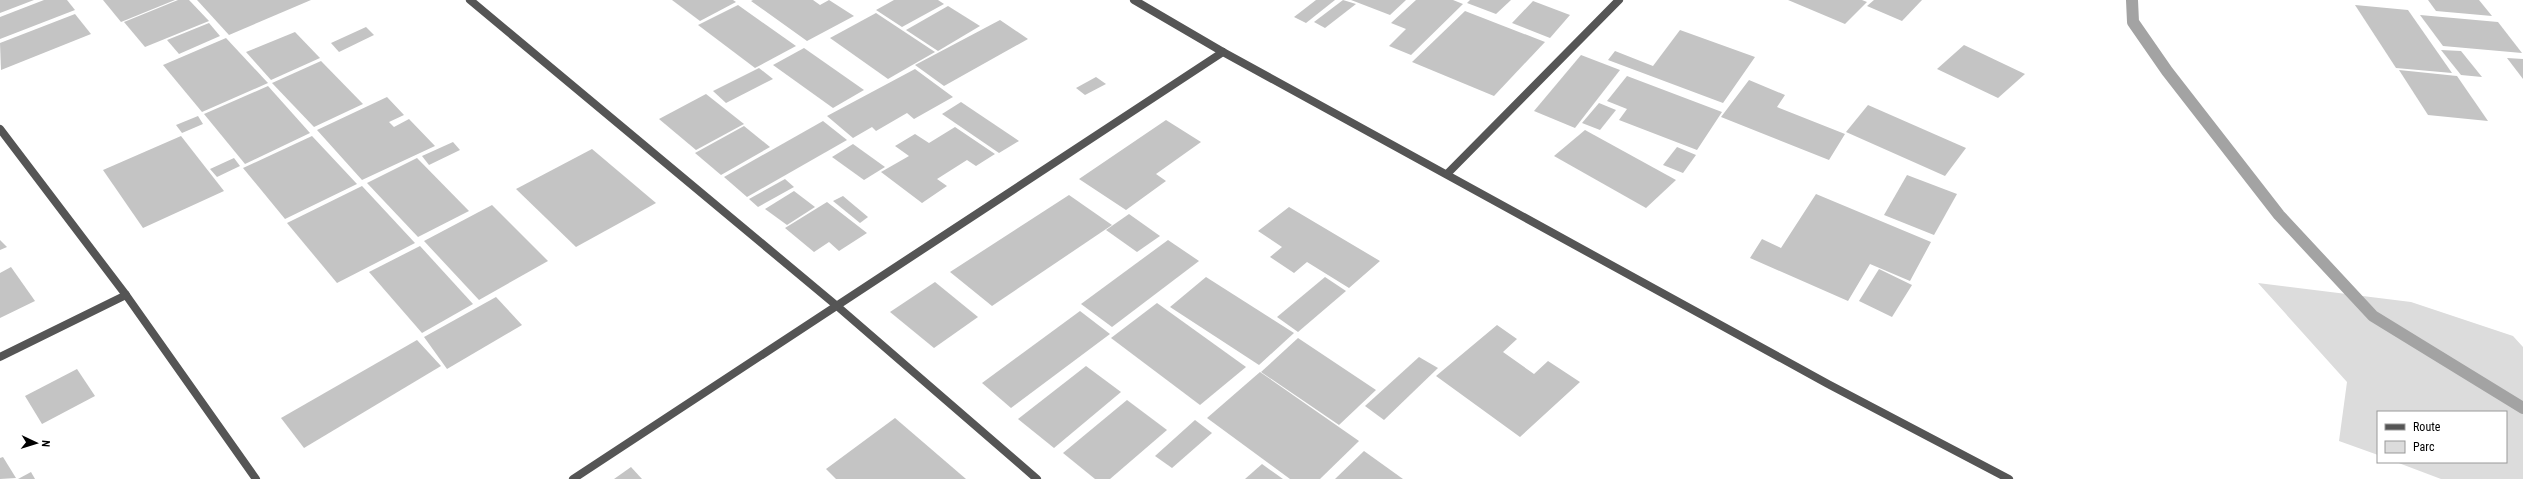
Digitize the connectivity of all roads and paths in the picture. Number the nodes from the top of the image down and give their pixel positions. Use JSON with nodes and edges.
{"nodes":[{"id":1,"x":470,"y":0,"type":"edge"},
{"id":2,"x":1134,"y":0,"type":"edge"},
{"id":3,"x":1619,"y":0,"type":"edge"},
{"id":4,"x":1223,"y":52,"type":"junction"},
{"id":5,"x":0,"y":129,"type":"edge"},
{"id":6,"x":1447,"y":174,"type":"junction"},
{"id":7,"x":126,"y":295,"type":"junction"},
{"id":8,"x":836,"y":306,"type":"junction"},
{"id":9,"x":0,"y":357,"type":"edge"},
{"id":10,"x":256,"y":479,"type":"edge"},
{"id":11,"x":573,"y":479,"type":"edge"},
{"id":12,"x":1036,"y":479,"type":"edge"},
{"id":13,"x":2009,"y":479,"type":"edge"}],
"edges":[{"from":1,"to":8,"type":"street"},
{"from":2,"to":4,"type":"street"},
{"from":3,"to":6,"type":"street"},
{"from":4,"to":6,"type":"street"},
{"from":4,"to":8,"type":"street"},
{"from":5,"to":7,"type":"street"},
{"from":6,"to":13,"type":"street"},
{"from":7,"to":9,"type":"street"},
{"from":7,"to":10,"type":"street"},
{"from":8,"to":11,"type":"street"},
{"from":8,"to":12,"type":"street"}]}
